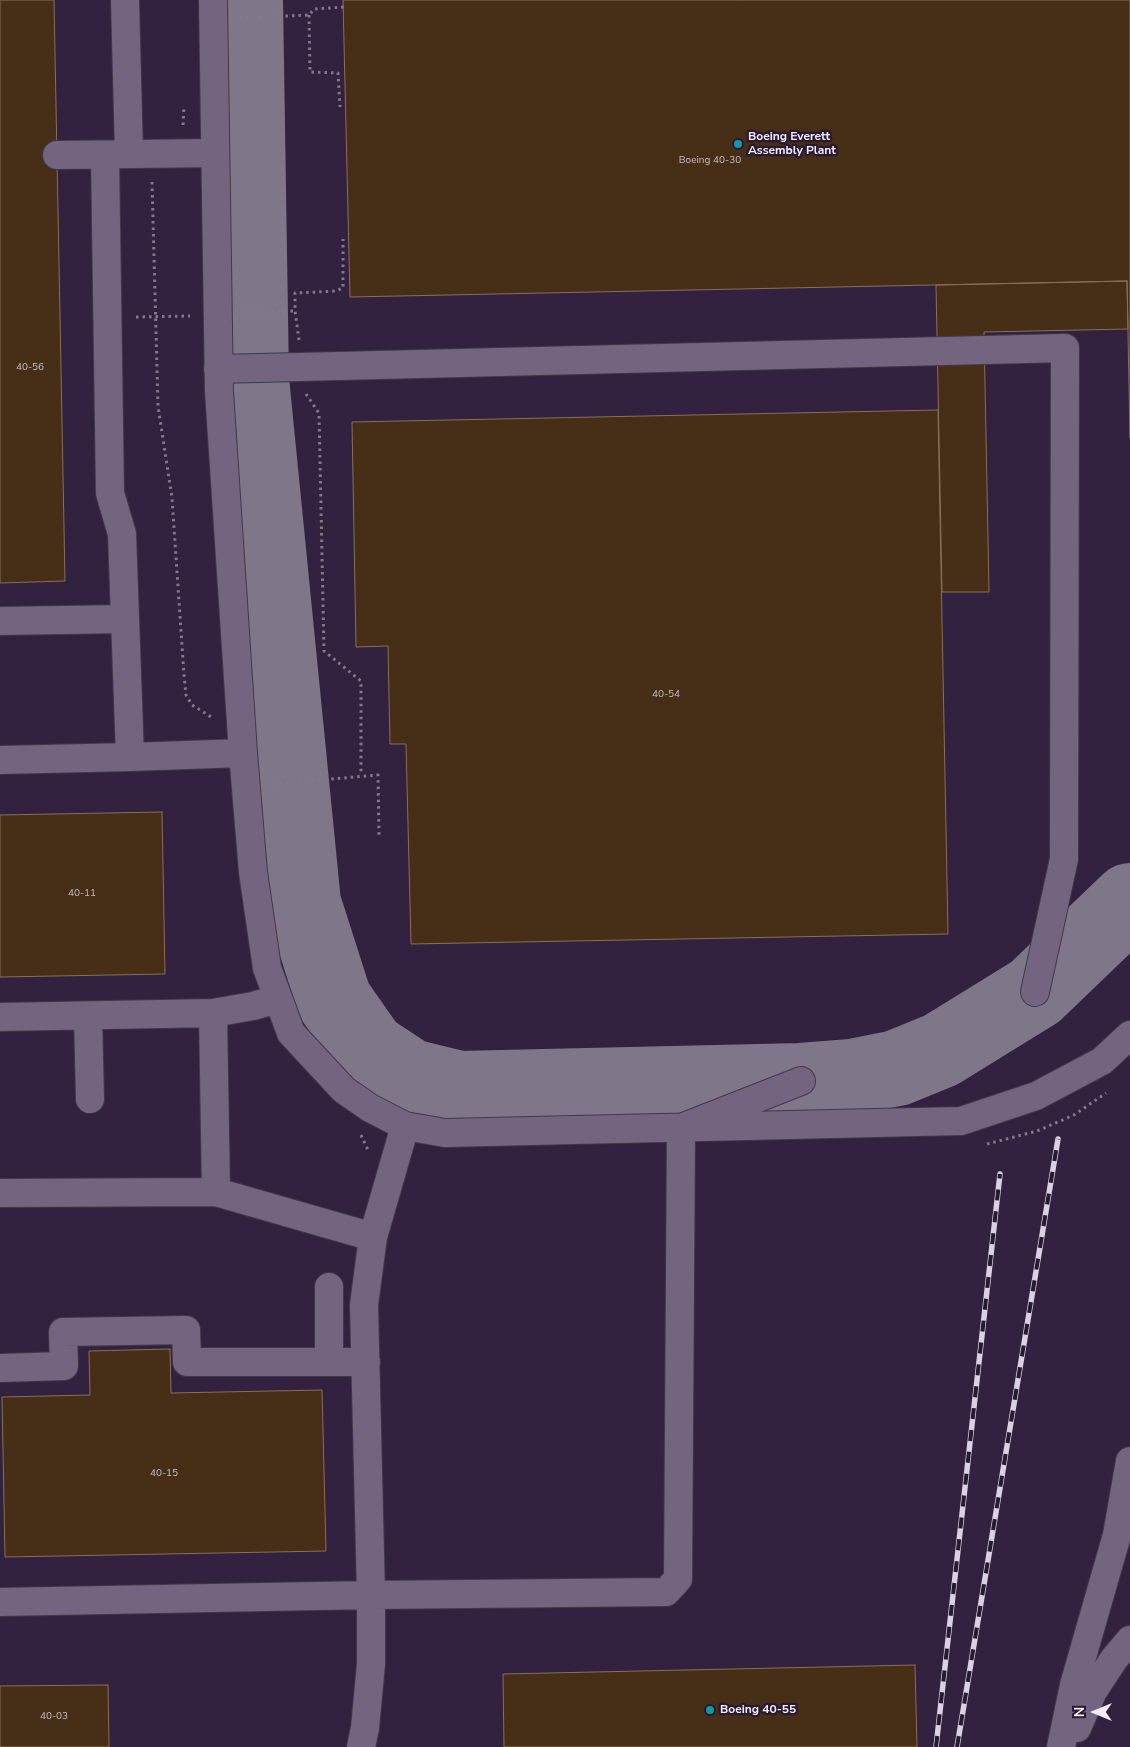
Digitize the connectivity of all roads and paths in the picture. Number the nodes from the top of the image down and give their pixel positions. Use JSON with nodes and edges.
{"nodes":[{"id":1,"x":125,"y":0,"type":"edge"},
{"id":2,"x":344,"y":7,"type":"dead end"},
{"id":3,"x":213,"y":8,"type":"edge"},
{"id":4,"x":309,"y":15,"type":"junction"},
{"id":5,"x":340,"y":107,"type":"dead end"},
{"id":6,"x":215,"y":153,"type":"junction"},
{"id":7,"x":117,"y":154,"type":"junction"},
{"id":8,"x":56,"y":155,"type":"dead end"},
{"id":9,"x":343,"y":239,"type":"dead end"},
{"id":10,"x":301,"y":367,"type":"junction"},
{"id":11,"x":218,"y":369,"type":"junction"},
{"id":12,"x":125,"y":619,"type":"junction"},
{"id":13,"x":0,"y":621,"type":"edge"},
{"id":14,"x":243,"y":753,"type":"junction"},
{"id":15,"x":130,"y":758,"type":"junction"},
{"id":16,"x":0,"y":760,"type":"edge"},
{"id":17,"x":362,"y":775,"type":"junction"},
{"id":18,"x":246,"y":786,"type":"junction"},
{"id":19,"x":379,"y":836,"type":"dead end"},
{"id":20,"x":1035,"y":992,"type":"dead end"},
{"id":21,"x":278,"y":999,"type":"junction"},
{"id":22,"x":213,"y":1013,"type":"junction"},
{"id":23,"x":88,"y":1016,"type":"junction"},
{"id":24,"x":0,"y":1017,"type":"edge"},
{"id":25,"x":1130,"y":1035,"type":"edge"},
{"id":26,"x":801,"y":1081,"type":"dead end"},
{"id":27,"x":90,"y":1099,"type":"dead end"},
{"id":28,"x":405,"y":1126,"type":"junction"},
{"id":29,"x":681,"y":1128,"type":"junction"},
{"id":30,"x":216,"y":1192,"type":"junction"},
{"id":31,"x":0,"y":1193,"type":"edge"},
{"id":32,"x":373,"y":1237,"type":"junction"},
{"id":33,"x":329,"y":1287,"type":"dead end"},
{"id":34,"x":329,"y":1362,"type":"junction"},
{"id":35,"x":366,"y":1362,"type":"junction"},
{"id":36,"x":0,"y":1368,"type":"edge"},
{"id":37,"x":1130,"y":1462,"type":"edge"},
{"id":38,"x":371,"y":1595,"type":"junction"},
{"id":39,"x":0,"y":1602,"type":"edge"},
{"id":40,"x":1130,"y":1640,"type":"edge"},
{"id":41,"x":361,"y":1747,"type":"edge"},
{"id":42,"x":1061,"y":1747,"type":"edge"},
{"id":43,"x":1068,"y":1747,"type":"edge"}],
"edges":[{"from":1,"to":7,"type":"lane"},
{"from":2,"to":4,"type":"path"},
{"from":3,"to":4,"type":"path"},
{"from":3,"to":6,"type":"lane"},
{"from":4,"to":5,"type":"path"},
{"from":6,"to":7,"type":"lane"},
{"from":6,"to":11,"type":"lane"},
{"from":7,"to":8,"type":"lane"},
{"from":7,"to":12,"type":"lane"},
{"from":9,"to":10,"type":"path"},
{"from":10,"to":11,"type":"lane"},
{"from":10,"to":17,"type":"path"},
{"from":10,"to":20,"type":"lane"},
{"from":11,"to":14,"type":"lane"},
{"from":12,"to":13,"type":"lane"},
{"from":12,"to":15,"type":"lane"},
{"from":14,"to":15,"type":"lane"},
{"from":14,"to":18,"type":"lane"},
{"from":15,"to":16,"type":"lane"},
{"from":17,"to":18,"type":"path"},
{"from":17,"to":19,"type":"path"},
{"from":18,"to":21,"type":"lane"},
{"from":21,"to":22,"type":"lane"},
{"from":21,"to":28,"type":"lane"},
{"from":22,"to":23,"type":"lane"},
{"from":22,"to":30,"type":"lane"},
{"from":23,"to":24,"type":"lane"},
{"from":23,"to":27,"type":"lane"},
{"from":25,"to":29,"type":"lane"},
{"from":26,"to":29,"type":"lane"},
{"from":28,"to":29,"type":"lane"},
{"from":28,"to":32,"type":"lane"},
{"from":29,"to":38,"type":"lane"},
{"from":30,"to":31,"type":"lane"},
{"from":30,"to":32,"type":"lane"},
{"from":32,"to":35,"type":"lane"},
{"from":33,"to":34,"type":"lane"},
{"from":34,"to":35,"type":"lane"},
{"from":34,"to":36,"type":"lane"},
{"from":35,"to":38,"type":"lane"},
{"from":37,"to":42,"type":"lane"},
{"from":38,"to":39,"type":"lane"},
{"from":38,"to":41,"type":"lane"},
{"from":40,"to":43,"type":"lane"}]}
